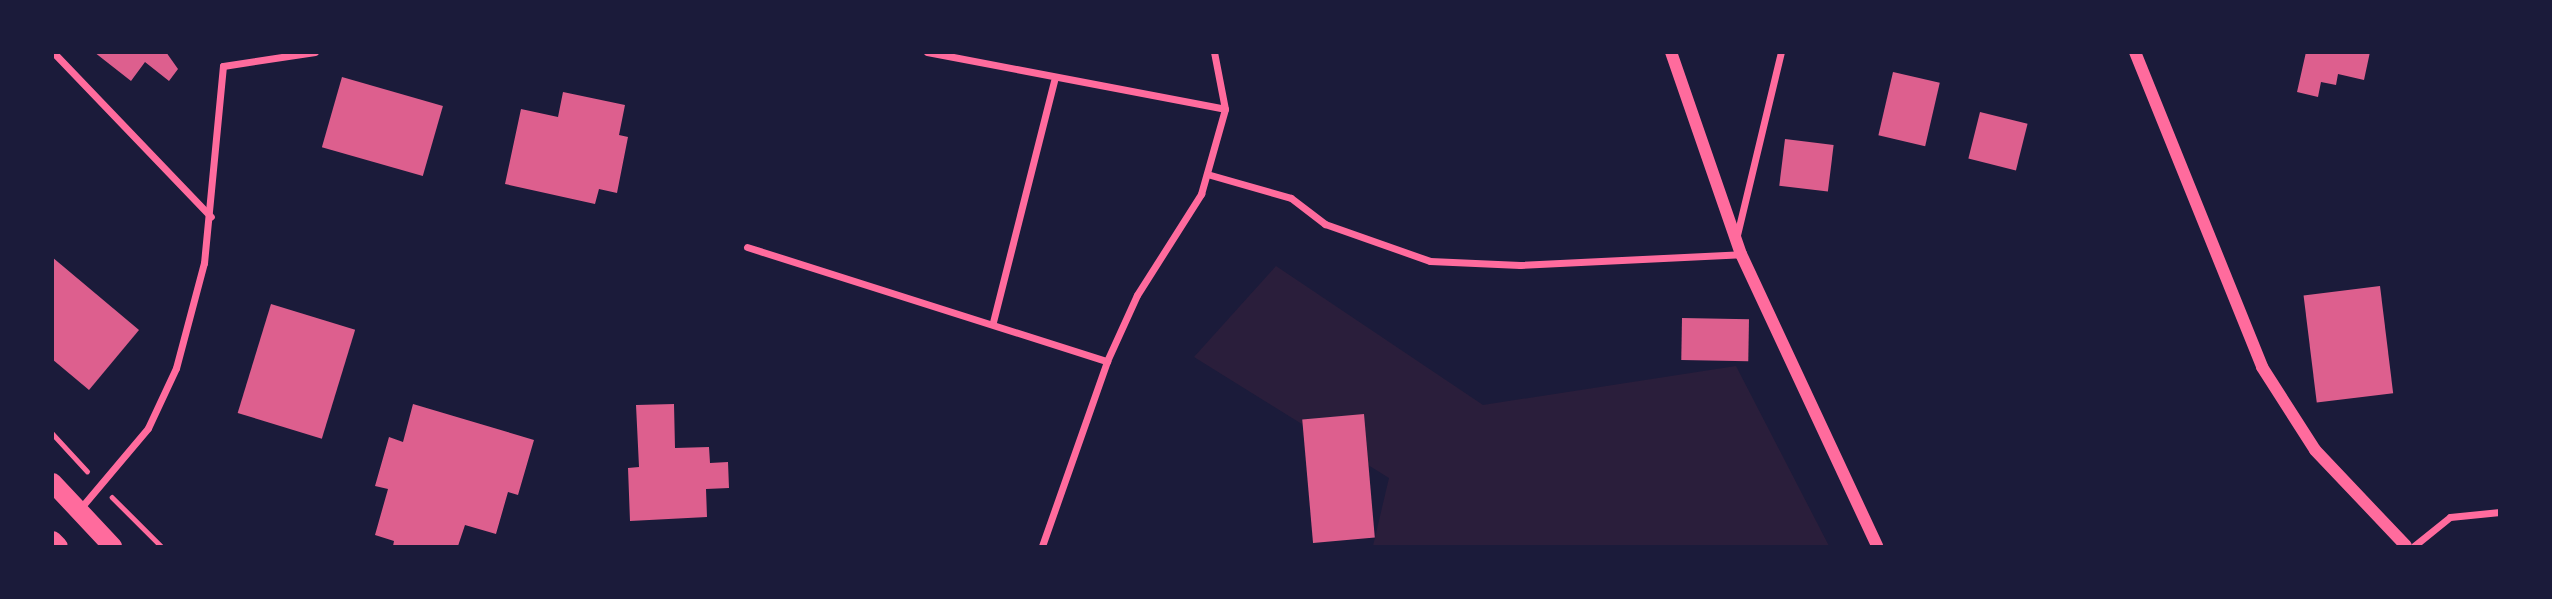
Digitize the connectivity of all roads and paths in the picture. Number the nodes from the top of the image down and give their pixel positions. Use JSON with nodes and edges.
{"nodes":[{"id":1,"x":53,"y":52,"type":"edge"},
{"id":2,"x":315,"y":52,"type":"edge"},
{"id":3,"x":927,"y":52,"type":"edge"},
{"id":4,"x":1671,"y":52,"type":"edge"},
{"id":5,"x":1781,"y":52,"type":"edge"},
{"id":6,"x":2135,"y":52,"type":"edge"},
{"id":7,"x":1215,"y":53,"type":"edge"},
{"id":8,"x":1054,"y":80,"type":"junction"},
{"id":9,"x":1225,"y":108,"type":"junction"},
{"id":10,"x":1208,"y":174,"type":"junction"},
{"id":11,"x":211,"y":217,"type":"junction"},
{"id":12,"x":1736,"y":239,"type":"junction"},
{"id":13,"x":747,"y":247,"type":"dead end"},
{"id":14,"x":1741,"y":254,"type":"junction"},
{"id":15,"x":993,"y":322,"type":"junction"},
{"id":16,"x":1107,"y":361,"type":"junction"},
{"id":17,"x":52,"y":482,"type":"edge"},
{"id":18,"x":79,"y":511,"type":"junction"},
{"id":19,"x":2500,"y":512,"type":"edge"},
{"id":20,"x":52,"y":540,"type":"edge"},
{"id":21,"x":58,"y":547,"type":"edge"},
{"id":22,"x":112,"y":547,"type":"edge"},
{"id":23,"x":1042,"y":547,"type":"edge"},
{"id":24,"x":1877,"y":547,"type":"edge"},
{"id":25,"x":2406,"y":547,"type":"edge"},
{"id":26,"x":2414,"y":547,"type":"edge"}],
"edges":[{"from":1,"to":11,"type":"street"},
{"from":2,"to":11,"type":"street"},
{"from":3,"to":8,"type":"street"},
{"from":4,"to":12,"type":"street"},
{"from":5,"to":12,"type":"street"},
{"from":6,"to":25,"type":"street"},
{"from":7,"to":9,"type":"street"},
{"from":8,"to":9,"type":"street"},
{"from":8,"to":15,"type":"street"},
{"from":9,"to":10,"type":"street"},
{"from":10,"to":14,"type":"street"},
{"from":10,"to":16,"type":"street"},
{"from":11,"to":18,"type":"street"},
{"from":12,"to":14,"type":"street"},
{"from":13,"to":15,"type":"street"},
{"from":14,"to":24,"type":"street"},
{"from":15,"to":16,"type":"street"},
{"from":16,"to":23,"type":"street"},
{"from":17,"to":18,"type":"highway"},
{"from":18,"to":22,"type":"highway"},
{"from":19,"to":26,"type":"street"},
{"from":20,"to":21,"type":"highway"}]}
